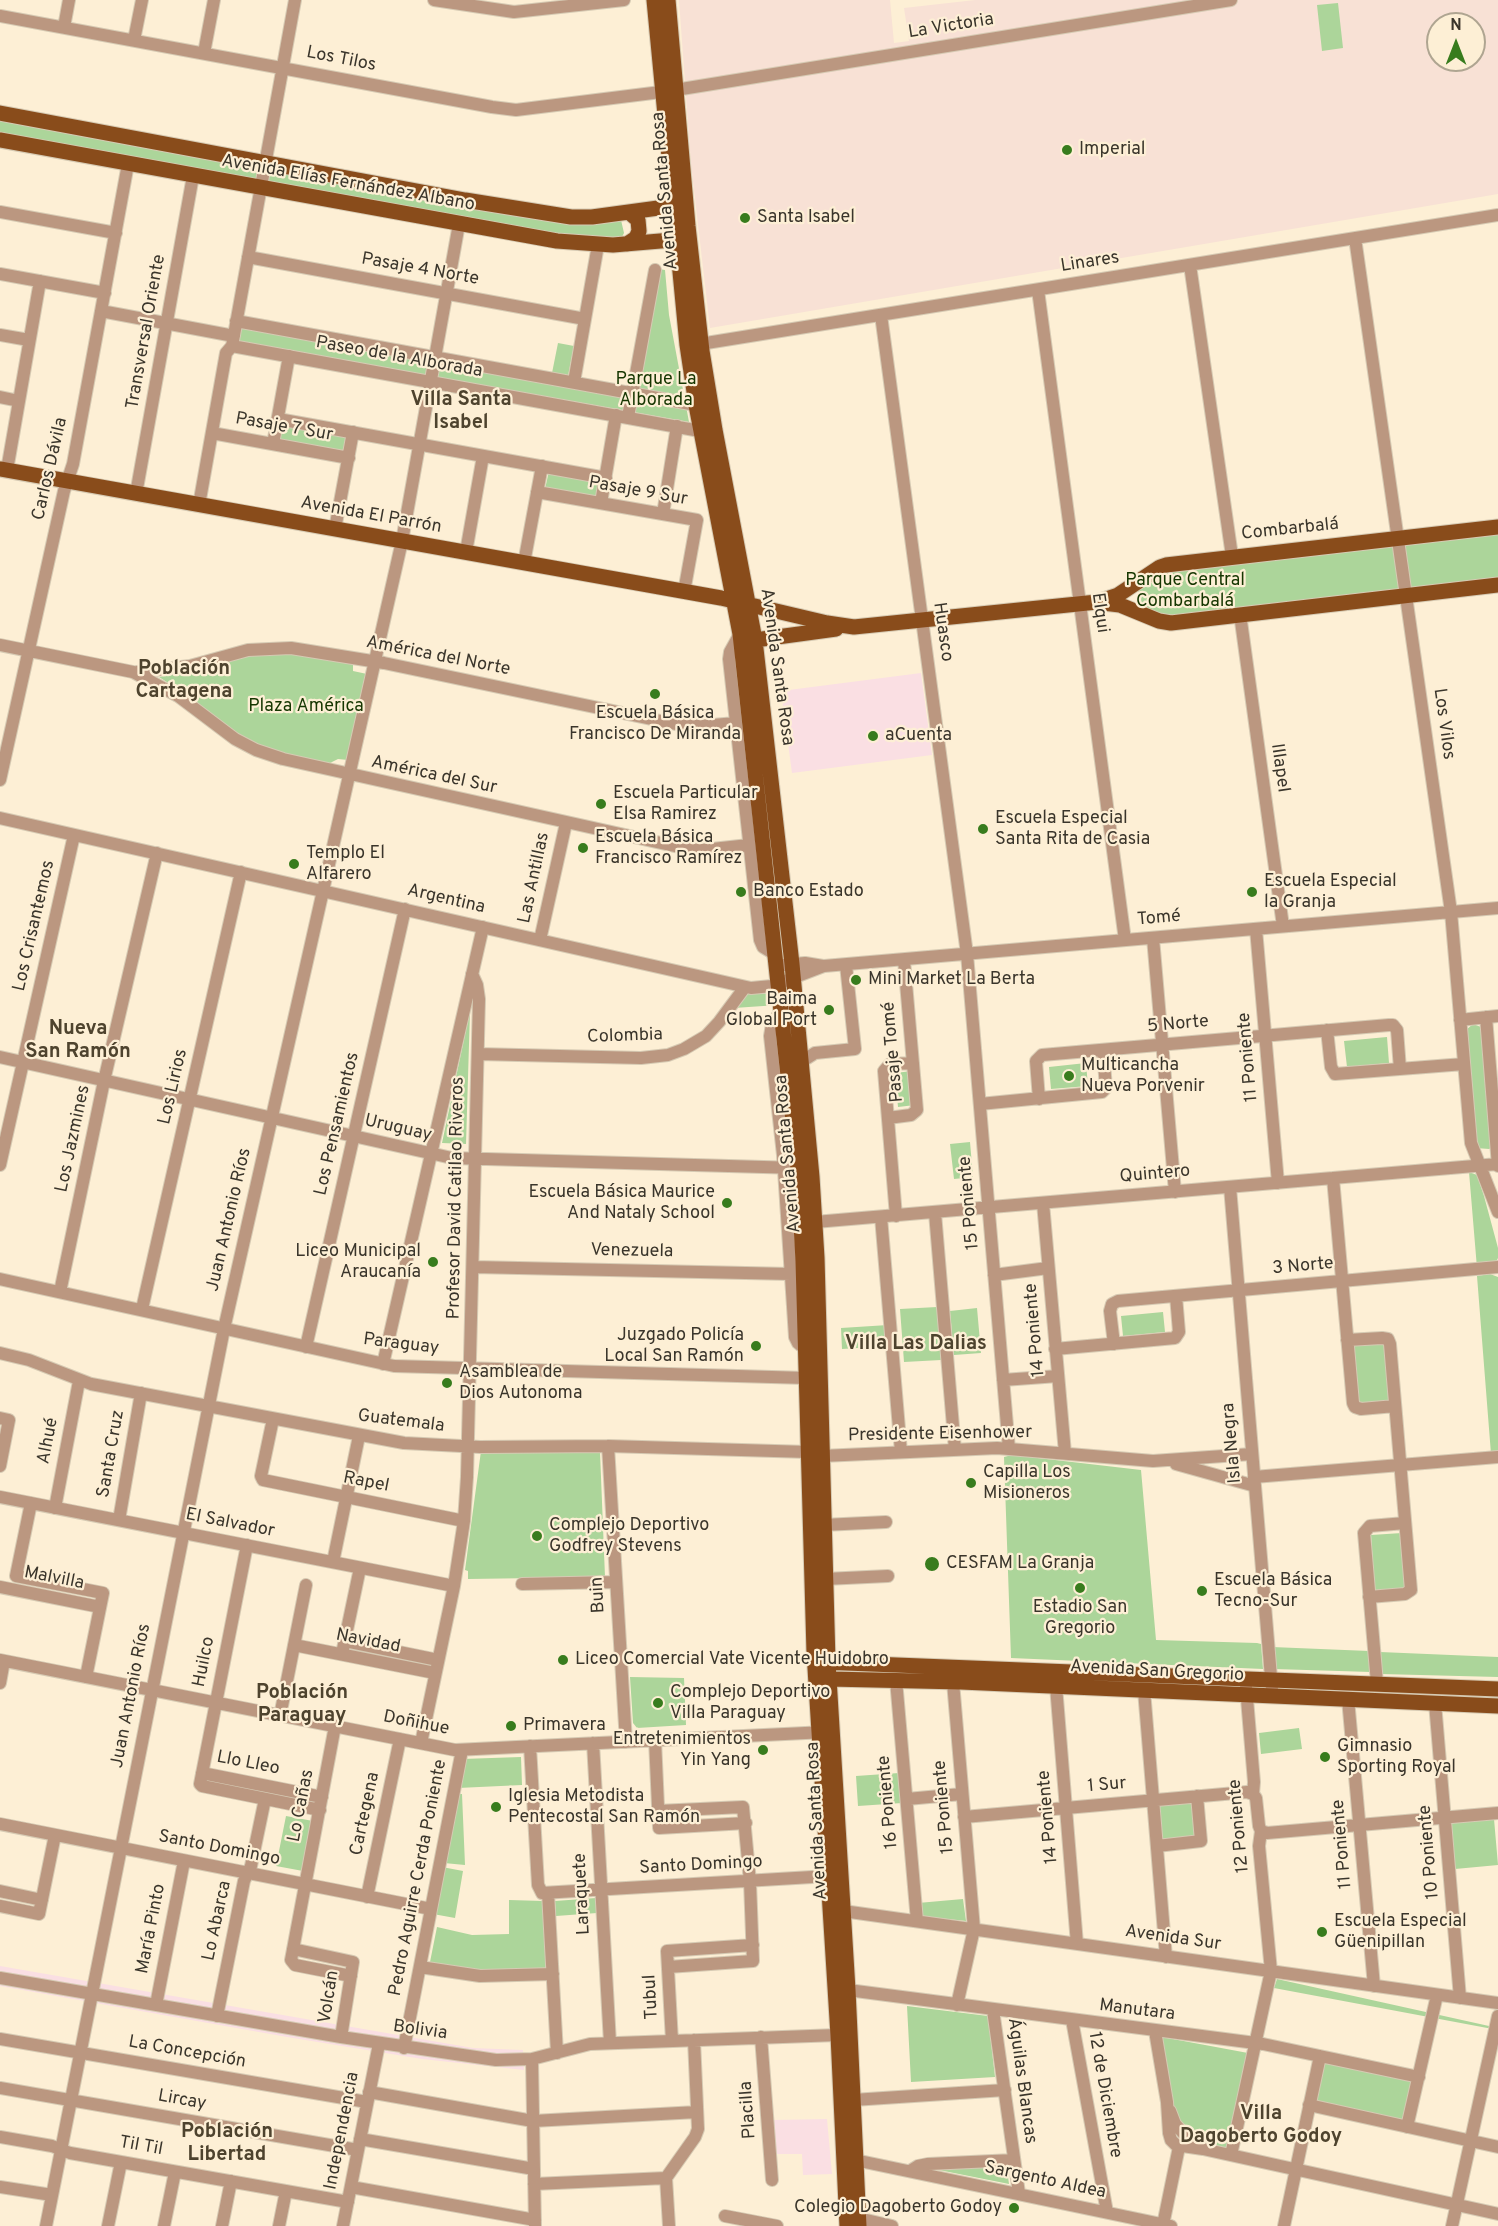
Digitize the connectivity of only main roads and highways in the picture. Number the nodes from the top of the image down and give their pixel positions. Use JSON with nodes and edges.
{"nodes":[{"id":1,"x":654,"y":0,"type":"edge"},
{"id":2,"x":668,"y":0,"type":"edge"},
{"id":3,"x":669,"y":91,"type":"junction"},
{"id":4,"x":0,"y":113,"type":"edge"},
{"id":5,"x":0,"y":140,"type":"edge"},
{"id":6,"x":673,"y":206,"type":"junction"},
{"id":7,"x":630,"y":213,"type":"junction"},
{"id":8,"x":685,"y":234,"type":"junction"},
{"id":9,"x":627,"y":244,"type":"junction"},
{"id":10,"x":694,"y":345,"type":"junction"},
{"id":11,"x":3,"y":470,"type":"edge"},
{"id":12,"x":1498,"y":527,"type":"edge"},
{"id":13,"x":1134,"y":585,"type":"junction"},
{"id":14,"x":1498,"y":585,"type":"edge"},
{"id":15,"x":1097,"y":602,"type":"junction"},
{"id":16,"x":742,"y":603,"type":"junction"},
{"id":17,"x":784,"y":613,"type":"junction"},
{"id":18,"x":1139,"y":613,"type":"junction"},
{"id":19,"x":854,"y":627,"type":"junction"},
{"id":20,"x":779,"y":637,"type":"junction"},
{"id":21,"x":755,"y":640,"type":"junction"},
{"id":22,"x":783,"y":969,"type":"junction"},
{"id":23,"x":790,"y":1167,"type":"junction"},
{"id":24,"x":812,"y":1177,"type":"junction"},
{"id":25,"x":815,"y":1454,"type":"junction"},
{"id":26,"x":820,"y":1665,"type":"junction"},
{"id":27,"x":830,"y":1679,"type":"junction"},
{"id":28,"x":1498,"y":1689,"type":"edge"},
{"id":29,"x":1498,"y":1706,"type":"edge"},
{"id":30,"x":825,"y":1732,"type":"junction"},
{"id":31,"x":855,"y":2223,"type":"edge"}],
"edges":[{"from":1,"to":3,"type":"main road","name":"Avenida Santa Rosa"},
{"from":2,"to":3,"type":"main road","name":"Avenida Santa Rosa"},
{"from":3,"to":6,"type":"main road","name":"Avenida Santa Rosa"},
{"from":3,"to":8,"type":"main road","name":"Avenida Santa Rosa"},
{"from":4,"to":7,"type":"main road","name":"Avenida Elías Fernández Albano"},
{"from":5,"to":9,"type":"main road","name":"Avenida Elías Fernández Albano"},
{"from":6,"to":7,"type":"main road","name":"Avenida Elías Fernández Albano"},
{"from":6,"to":8,"type":"main road","name":"Avenida Santa Rosa"},
{"from":7,"to":9,"type":"main road"},
{"from":8,"to":9,"type":"main road","name":"Avenida Elías Fernández Albano"},
{"from":8,"to":10,"type":"main road","name":"Avenida Santa Rosa"},
{"from":10,"to":16,"type":"main road","name":"Avenida Santa Rosa"},
{"from":10,"to":16,"type":"main road","name":"Avenida Santa Rosa"},
{"from":11,"to":16,"type":"main road","name":"Avenida El Parrón"},
{"from":12,"to":13,"type":"main road","name":"Combarbalá"},
{"from":13,"to":15,"type":"main road","name":"Combarbalá"},
{"from":13,"to":18,"type":"main road"},
{"from":14,"to":18,"type":"main road","name":"Combarbalá"},
{"from":15,"to":18,"type":"main road","name":"Combarbalá"},
{"from":15,"to":19,"type":"main road","name":"Combarbalá"},
{"from":16,"to":17,"type":"main road","name":"Combarbalá"},
{"from":16,"to":21,"type":"main road","name":"Avenida Santa Rosa"},
{"from":16,"to":22,"type":"main road","name":"Avenida Santa Rosa"},
{"from":17,"to":19,"type":"main road","name":"Combarbalá"},
{"from":17,"to":20,"type":"main road"},
{"from":19,"to":20,"type":"main road"},
{"from":20,"to":21,"type":"main road"},
{"from":21,"to":22,"type":"main road","name":"Avenida Santa Rosa"},
{"from":22,"to":23,"type":"main road","name":"Avenida Santa Rosa"},
{"from":22,"to":24,"type":"main road","name":"Avenida Santa Rosa"},
{"from":23,"to":24,"type":"main road"},
{"from":23,"to":25,"type":"main road","name":"Avenida Santa Rosa"},
{"from":24,"to":25,"type":"main road","name":"Avenida Santa Rosa"},
{"from":25,"to":26,"type":"main road","name":"Avenida Santa Rosa"},
{"from":25,"to":26,"type":"main road","name":"Avenida Santa Rosa"},
{"from":26,"to":27,"type":"main road","name":"Avenida Santa Rosa"},
{"from":26,"to":28,"type":"main road","name":"Avenida San Gregorio"},
{"from":26,"to":30,"type":"main road","name":"Avenida Santa Rosa"},
{"from":27,"to":29,"type":"main road","name":"Avenida San Gregorio"},
{"from":27,"to":30,"type":"main road","name":"Avenida Santa Rosa"},
{"from":30,"to":31,"type":"main road","name":"Avenida Santa Rosa"},
{"from":30,"to":31,"type":"main road","name":"Avenida Santa Rosa"}]}
